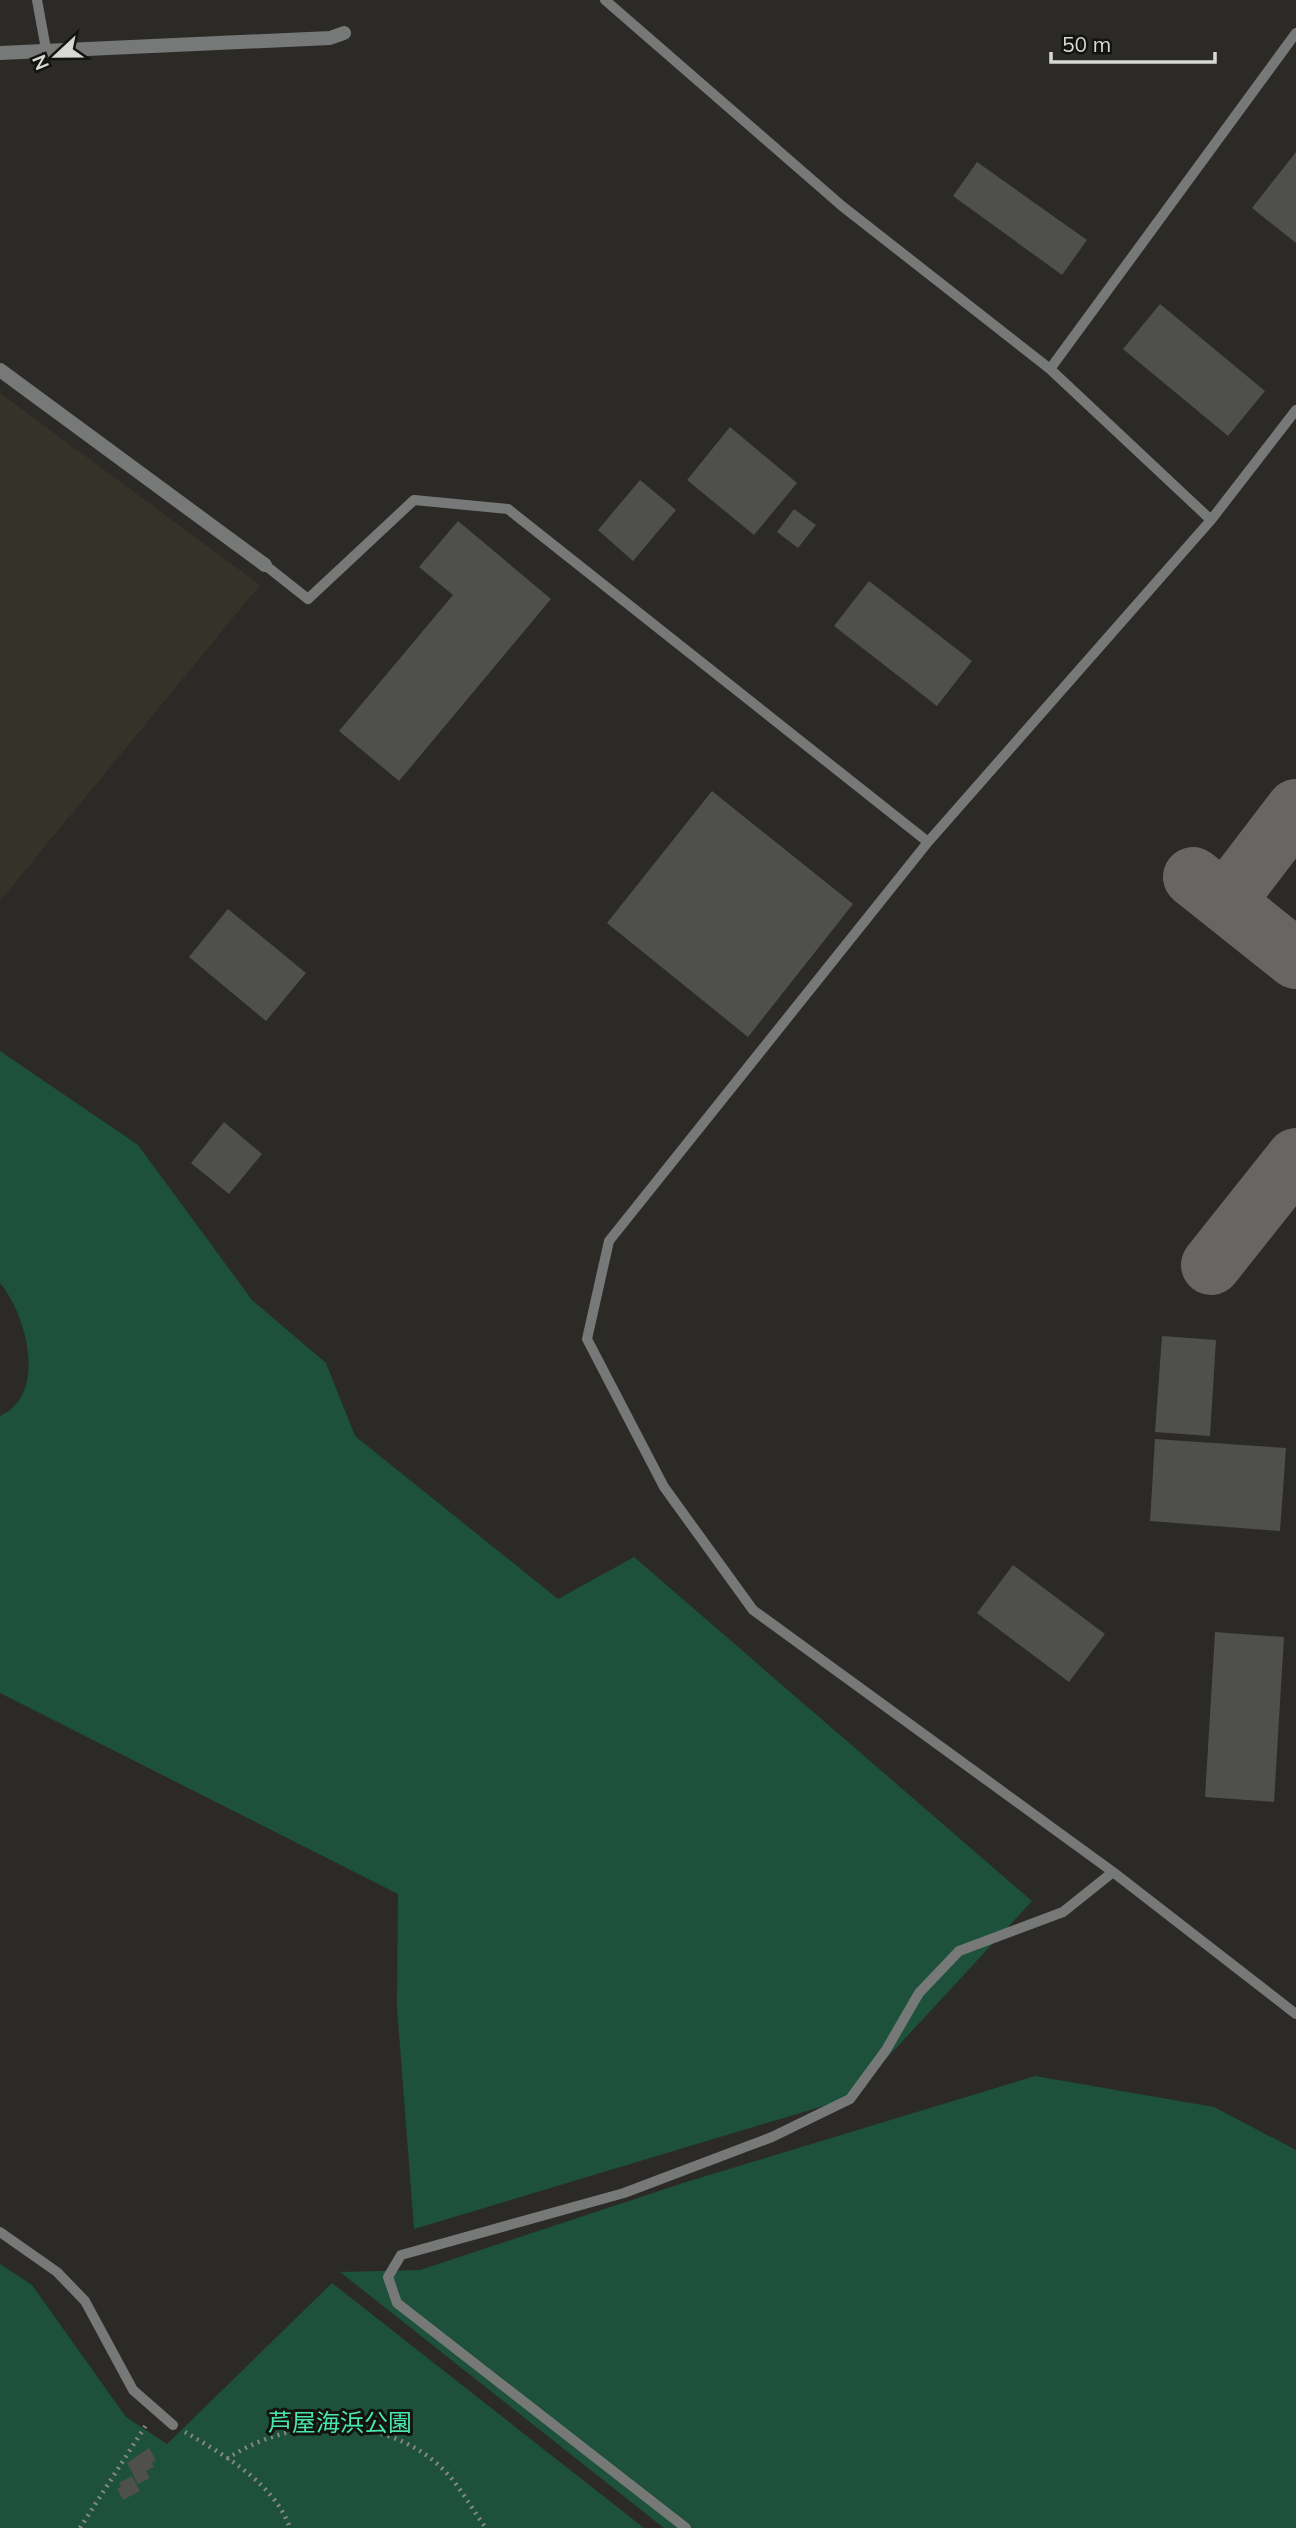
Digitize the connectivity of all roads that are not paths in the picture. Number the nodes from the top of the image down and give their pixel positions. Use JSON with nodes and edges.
{"nodes":[{"id":1,"x":37,"y":0,"type":"edge"},
{"id":2,"x":605,"y":0,"type":"edge"},
{"id":3,"x":344,"y":33,"type":"dead end"},
{"id":4,"x":1296,"y":33,"type":"edge"},
{"id":5,"x":46,"y":49,"type":"junction"},
{"id":6,"x":0,"y":53,"type":"edge"},
{"id":7,"x":1051,"y":369,"type":"junction"},
{"id":8,"x":0,"y":370,"type":"edge"},
{"id":9,"x":1296,"y":410,"type":"edge"},
{"id":10,"x":1211,"y":520,"type":"junction"},
{"id":11,"x":265,"y":565,"type":"joint"},
{"id":12,"x":928,"y":842,"type":"junction"},
{"id":13,"x":1113,"y":1872,"type":"junction"},
{"id":14,"x":1296,"y":2014,"type":"edge"},
{"id":15,"x":0,"y":2232,"type":"edge"},
{"id":16,"x":173,"y":2425,"type":"road end"},
{"id":17,"x":686,"y":2528,"type":"edge"}],
"edges":[{"from":1,"to":5,"type":"lane"},
{"from":2,"to":7,"type":"lane"},
{"from":3,"to":5,"type":"street"},
{"from":4,"to":7,"type":"lane"},
{"from":5,"to":6,"type":"street"},
{"from":7,"to":10,"type":"lane"},
{"from":8,"to":11,"type":"street"},
{"from":9,"to":10,"type":"lane"},
{"from":10,"to":12,"type":"lane"},
{"from":11,"to":12,"type":"lane"},
{"from":12,"to":13,"type":"lane"},
{"from":13,"to":14,"type":"lane"},
{"from":13,"to":17,"type":"lane"},
{"from":15,"to":16,"type":"lane"}]}
